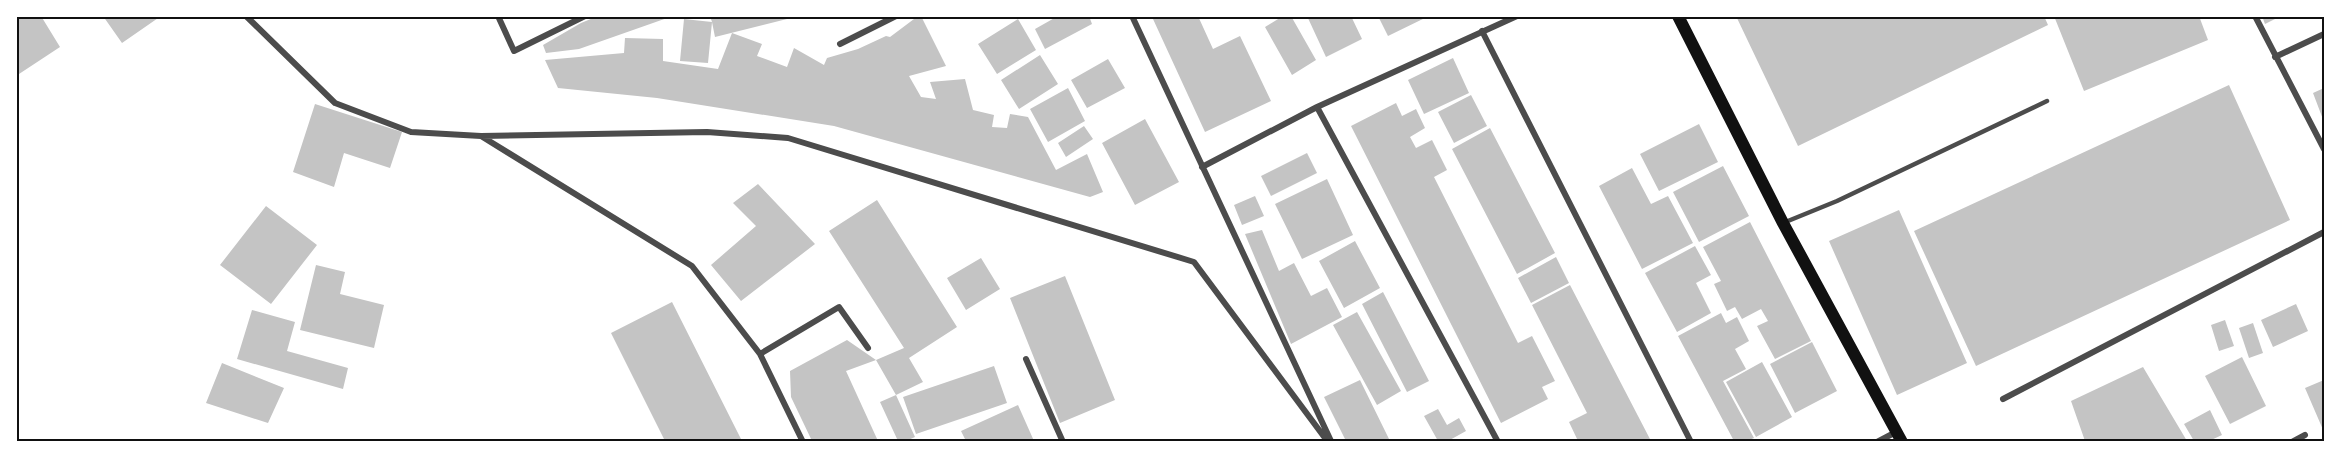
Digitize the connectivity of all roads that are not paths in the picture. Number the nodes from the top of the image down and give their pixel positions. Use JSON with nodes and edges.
{"nodes":[{"id":1,"x":246,"y":16,"type":"edge"},
{"id":2,"x":498,"y":16,"type":"edge"},
{"id":3,"x":585,"y":16,"type":"edge"},
{"id":4,"x":896,"y":16,"type":"edge"},
{"id":5,"x":1131,"y":16,"type":"edge"},
{"id":6,"x":1517,"y":16,"type":"edge"},
{"id":7,"x":1678,"y":16,"type":"edge"},
{"id":8,"x":2255,"y":16,"type":"edge"},
{"id":9,"x":1482,"y":31,"type":"junction"},
{"id":10,"x":2325,"y":34,"type":"edge"},
{"id":11,"x":840,"y":44,"type":"dead end"},
{"id":12,"x":2275,"y":57,"type":"junction"},
{"id":13,"x":2048,"y":101,"type":"dead end"},
{"id":14,"x":1317,"y":106,"type":"junction"},
{"id":15,"x":481,"y":136,"type":"junction"},
{"id":16,"x":2325,"y":149,"type":"edge"},
{"id":17,"x":1202,"y":167,"type":"junction"},
{"id":18,"x":1783,"y":223,"type":"junction"},
{"id":19,"x":2325,"y":232,"type":"edge"},
{"id":20,"x":868,"y":348,"type":"dead end"},
{"id":21,"x":760,"y":354,"type":"junction"},
{"id":22,"x":1026,"y":359,"type":"dead end"},
{"id":23,"x":2003,"y":399,"type":"dead end"},
{"id":24,"x":2305,"y":435,"type":"dead end"},
{"id":25,"x":1899,"y":437,"type":"edge"},
{"id":26,"x":804,"y":441,"type":"edge"},
{"id":27,"x":1064,"y":441,"type":"edge"},
{"id":28,"x":1330,"y":441,"type":"edge"},
{"id":29,"x":1498,"y":441,"type":"edge"},
{"id":30,"x":1691,"y":441,"type":"edge"},
{"id":31,"x":1877,"y":441,"type":"edge"},
{"id":32,"x":2292,"y":441,"type":"edge"}],
"edges":[{"from":1,"to":15,"type":"street"},
{"from":2,"to":3,"type":"street"},
{"from":4,"to":11,"type":"street"},
{"from":5,"to":17,"type":"street"},
{"from":6,"to":9,"type":"street"},
{"from":7,"to":18,"type":"main road"},
{"from":8,"to":12,"type":"street"},
{"from":9,"to":14,"type":"street"},
{"from":9,"to":30,"type":"street"},
{"from":10,"to":12,"type":"street"},
{"from":12,"to":16,"type":"street"},
{"from":13,"to":18,"type":"lane"},
{"from":14,"to":17,"type":"street"},
{"from":14,"to":29,"type":"street"},
{"from":15,"to":21,"type":"street"},
{"from":15,"to":28,"type":"street"},
{"from":17,"to":28,"type":"street"},
{"from":18,"to":25,"type":"main road"},
{"from":19,"to":23,"type":"street"},
{"from":20,"to":21,"type":"street"},
{"from":21,"to":26,"type":"street"},
{"from":22,"to":27,"type":"street"},
{"from":24,"to":32,"type":"street"},
{"from":25,"to":31,"type":"street"}]}
